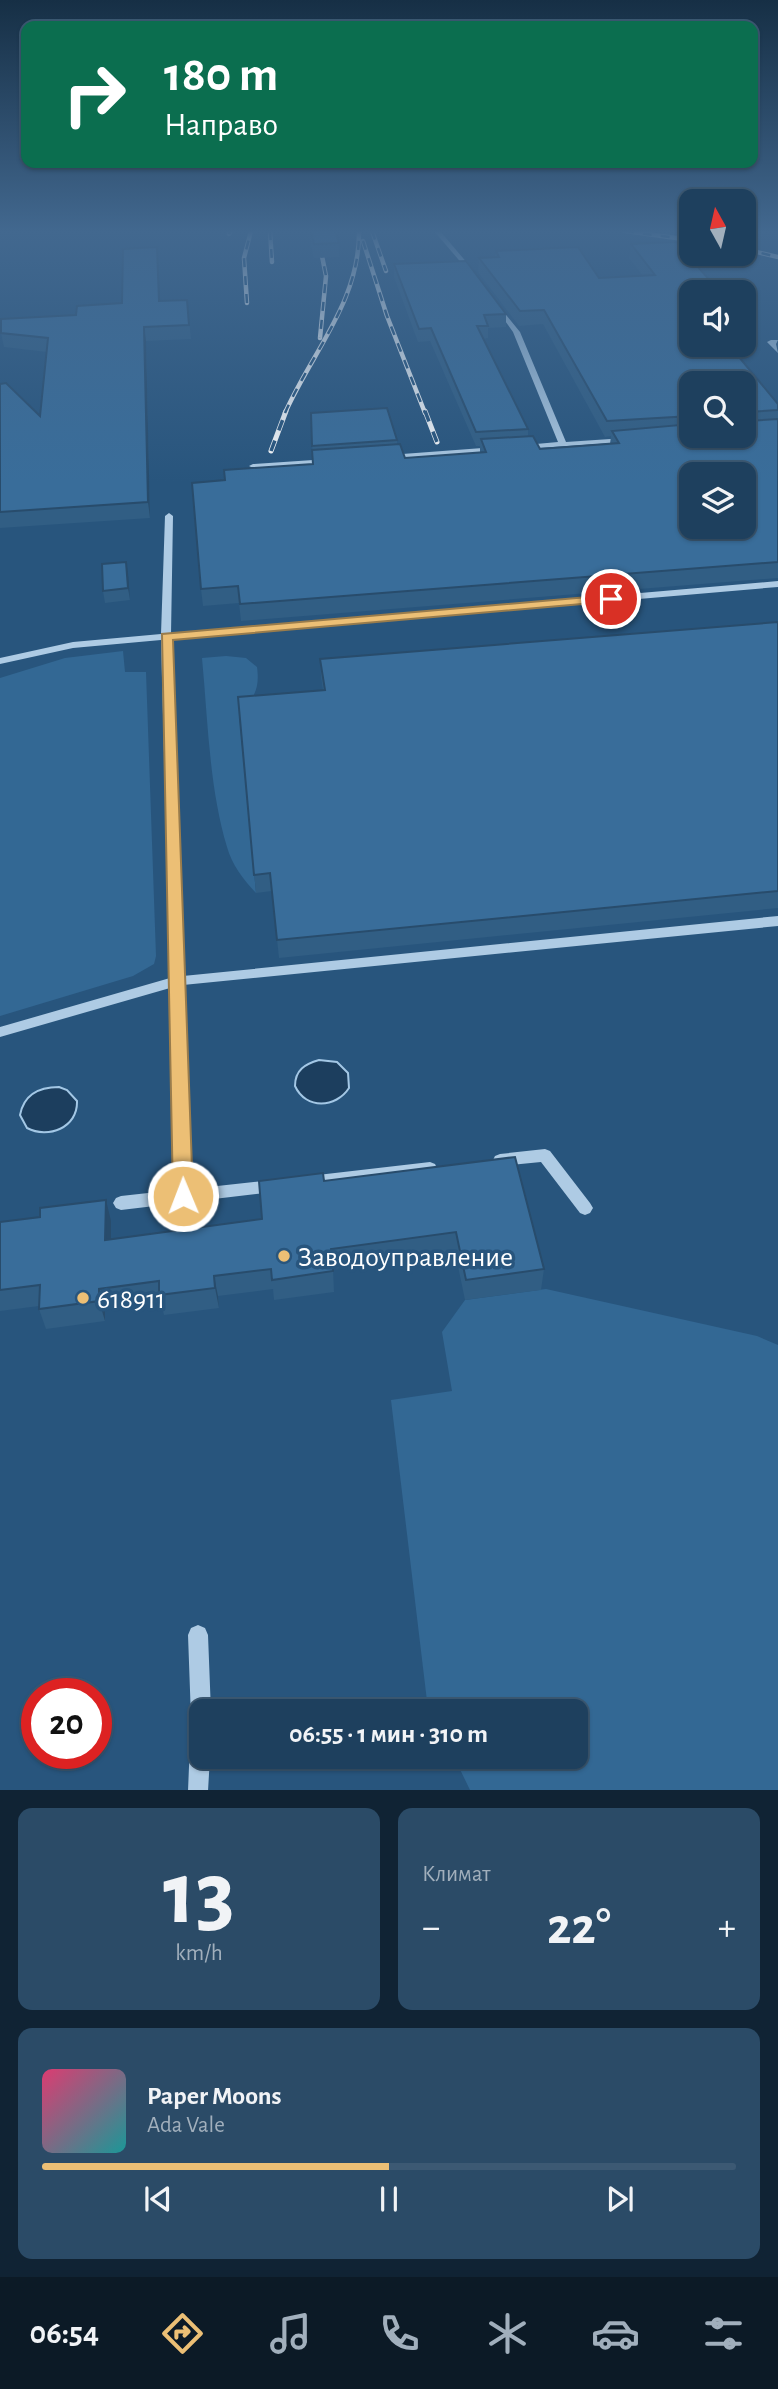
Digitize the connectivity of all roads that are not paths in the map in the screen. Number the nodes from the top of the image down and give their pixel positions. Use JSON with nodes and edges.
{"nodes":[{"id":1,"x":503,"y":315,"type":"edge"},
{"id":2,"x":778,"y":342,"type":"edge"},
{"id":3,"x":778,"y":351,"type":"edge"},
{"id":4,"x":629,"y":440,"type":"edge"},
{"id":5,"x":563,"y":445,"type":"junction"},
{"id":6,"x":374,"y":458,"type":"edge"},
{"id":7,"x":334,"y":461,"type":"edge"},
{"id":8,"x":253,"y":466,"type":"edge"},
{"id":9,"x":169,"y":516,"type":"dead end"},
{"id":10,"x":778,"y":584,"type":"edge"},
{"id":11,"x":166,"y":637,"type":"junction"},
{"id":12,"x":0,"y":661,"type":"edge"},
{"id":13,"x":778,"y":920,"type":"edge"},
{"id":14,"x":178,"y":981,"type":"junction"},
{"id":15,"x":0,"y":1032,"type":"edge"},
{"id":16,"x":478,"y":1163,"type":"edge"},
{"id":17,"x":451,"y":1166,"type":"edge"},
{"id":18,"x":183,"y":1196,"type":"junction"},
{"id":19,"x":121,"y":1203,"type":"dead end"},
{"id":20,"x":585,"y":1208,"type":"dead end"},
{"id":21,"x":198,"y":1635,"type":"dead end"},
{"id":22,"x":198,"y":1790,"type":"edge"}],
"edges":[{"from":1,"to":5,"type":"lane"},
{"from":2,"to":3,"type":"lane"},
{"from":4,"to":5,"type":"lane"},
{"from":5,"to":6,"type":"lane"},
{"from":7,"to":8,"type":"lane"},
{"from":9,"to":11,"type":"lane"},
{"from":10,"to":11,"type":"lane"},
{"from":11,"to":12,"type":"lane"},
{"from":11,"to":14,"type":"lane"},
{"from":13,"to":14,"type":"lane"},
{"from":14,"to":15,"type":"lane"},
{"from":14,"to":18,"type":"lane"},
{"from":16,"to":20,"type":"lane"},
{"from":17,"to":18,"type":"lane"},
{"from":18,"to":19,"type":"lane"},
{"from":21,"to":22,"type":"lane"}]}
